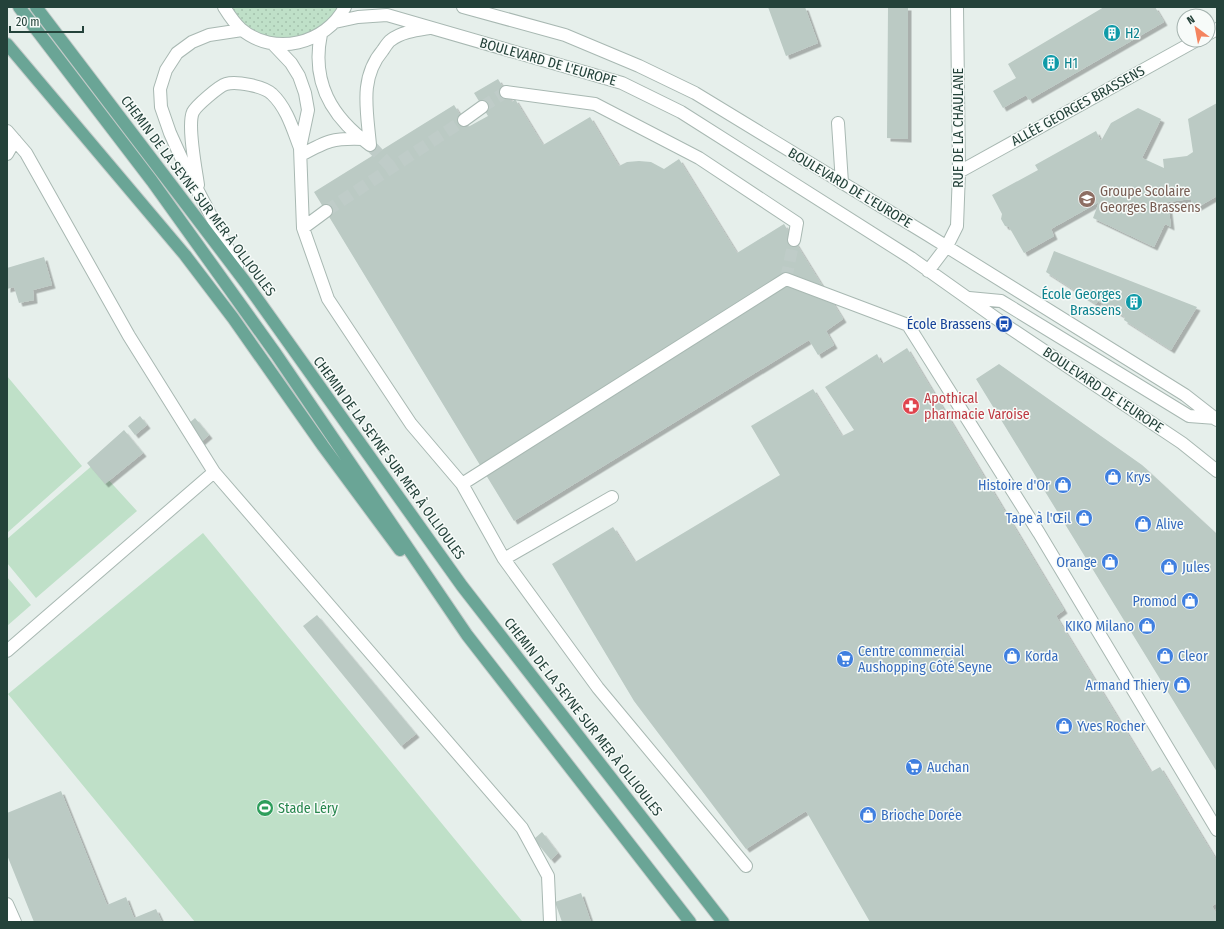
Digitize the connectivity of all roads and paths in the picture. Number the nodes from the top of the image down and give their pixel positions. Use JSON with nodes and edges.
{"nodes":[{"id":1,"x":19,"y":7,"type":"edge"},
{"id":2,"x":36,"y":7,"type":"edge"},
{"id":3,"x":224,"y":7,"type":"edge"},
{"id":4,"x":345,"y":7,"type":"edge"},
{"id":5,"x":463,"y":7,"type":"edge"},
{"id":6,"x":958,"y":7,"type":"edge"},
{"id":7,"x":335,"y":22,"type":"junction"},
{"id":8,"x":434,"y":27,"type":"junction"},
{"id":9,"x":242,"y":30,"type":"junction"},
{"id":10,"x":321,"y":34,"type":"junction"},
{"id":11,"x":7,"y":44,"type":"edge"},
{"id":12,"x":273,"y":44,"type":"junction"},
{"id":13,"x":1183,"y":48,"type":"edge"},
{"id":14,"x":506,"y":92,"type":"tunnel mouth"},
{"id":15,"x":482,"y":107,"type":"tunnel mouth"},
{"id":16,"x":464,"y":120,"type":"tunnel mouth"},
{"id":17,"x":838,"y":123,"type":"dead end"},
{"id":18,"x":11,"y":135,"type":"edge"},
{"id":19,"x":366,"y":142,"type":"junction"},
{"id":20,"x":300,"y":152,"type":"junction"},
{"id":21,"x":7,"y":154,"type":"edge"},
{"id":22,"x":959,"y":172,"type":"junction"},
{"id":23,"x":842,"y":183,"type":"junction"},
{"id":24,"x":200,"y":194,"type":"junction"},
{"id":25,"x":326,"y":212,"type":"tunnel mouth"},
{"id":26,"x":303,"y":228,"type":"junction"},
{"id":27,"x":794,"y":240,"type":"tunnel mouth"},
{"id":28,"x":947,"y":246,"type":"junction"},
{"id":29,"x":928,"y":271,"type":"junction"},
{"id":30,"x":246,"y":283,"type":"junction"},
{"id":31,"x":968,"y":298,"type":"junction"},
{"id":32,"x":1216,"y":419,"type":"edge"},
{"id":33,"x":1217,"y":470,"type":"edge"},
{"id":34,"x":214,"y":472,"type":"junction"},
{"id":35,"x":462,"y":484,"type":"junction"},
{"id":36,"x":612,"y":497,"type":"dead end"},
{"id":37,"x":504,"y":558,"type":"junction"},
{"id":38,"x":467,"y":635,"type":"junction"},
{"id":39,"x":7,"y":651,"type":"edge"},
{"id":40,"x":1217,"y":830,"type":"edge"},
{"id":41,"x":746,"y":866,"type":"dead end"},
{"id":42,"x":7,"y":904,"type":"edge"},
{"id":43,"x":14,"y":922,"type":"edge"},
{"id":44,"x":550,"y":922,"type":"edge"},
{"id":45,"x":690,"y":922,"type":"edge"},
{"id":46,"x":723,"y":922,"type":"edge"}],
"edges":[{"from":1,"to":38,"type":"main road","name":"CHEMIN DE LA SEYNE SUR MER À OLLIOULES"},
{"from":2,"to":30,"type":"main road","name":"CHEMIN DE LA SEYNE SUR MER À OLLIOULES"},
{"from":3,"to":9,"type":"street"},
{"from":4,"to":7,"type":"street"},
{"from":5,"to":23,"type":"street","name":"BOULEVARD DE L'EUROPE"},
{"from":6,"to":22,"type":"street","name":"RUE DE LA CHAULANE"},
{"from":7,"to":8,"type":"street","name":"BOULEVARD DE L'EUROPE"},
{"from":7,"to":10,"type":"street"},
{"from":8,"to":19,"type":"street"},
{"from":8,"to":29,"type":"street","name":"BOULEVARD DE L'EUROPE"},
{"from":9,"to":12,"type":"street"},
{"from":9,"to":24,"type":"street"},
{"from":10,"to":12,"type":"street"},
{"from":10,"to":19,"type":"street"},
{"from":11,"to":38,"type":"main road"},
{"from":12,"to":20,"type":"street"},
{"from":13,"to":22,"type":"street","name":"ALLÉE GEORGES BRASSENS"},
{"from":14,"to":27,"type":"street"},
{"from":15,"to":16,"type":"street"},
{"from":17,"to":23,"type":"street"},
{"from":18,"to":21,"type":"street"},
{"from":18,"to":34,"type":"street"},
{"from":19,"to":20,"type":"street"},
{"from":20,"to":24,"type":"street"},
{"from":20,"to":26,"type":"street"},
{"from":22,"to":28,"type":"street","name":"RUE DE LA CHAULANE"},
{"from":23,"to":28,"type":"street","name":"BOULEVARD DE L'EUROPE"},
{"from":24,"to":30,"type":"street"},
{"from":25,"to":26,"type":"street"},
{"from":26,"to":35,"type":"street"},
{"from":28,"to":29,"type":"street","name":"RUE DE LA CHAULANE"},
{"from":28,"to":32,"type":"street","name":"BOULEVARD DE L'EUROPE"},
{"from":29,"to":31,"type":"street","name":"BOULEVARD DE L'EUROPE"},
{"from":30,"to":46,"type":"main road","name":"CHEMIN DE LA SEYNE SUR MER À OLLIOULES"},
{"from":31,"to":32,"type":"street","name":"BOULEVARD DE L'EUROPE"},
{"from":31,"to":33,"type":"street","name":"BOULEVARD DE L'EUROPE"},
{"from":34,"to":39,"type":"street"},
{"from":34,"to":44,"type":"street"},
{"from":35,"to":37,"type":"street"},
{"from":35,"to":40,"type":"street"},
{"from":36,"to":37,"type":"street"},
{"from":37,"to":41,"type":"street"},
{"from":38,"to":45,"type":"main road","name":"CHEMIN DE LA SEYNE SUR MER À OLLIOULES"},
{"from":42,"to":43,"type":"street"}]}
